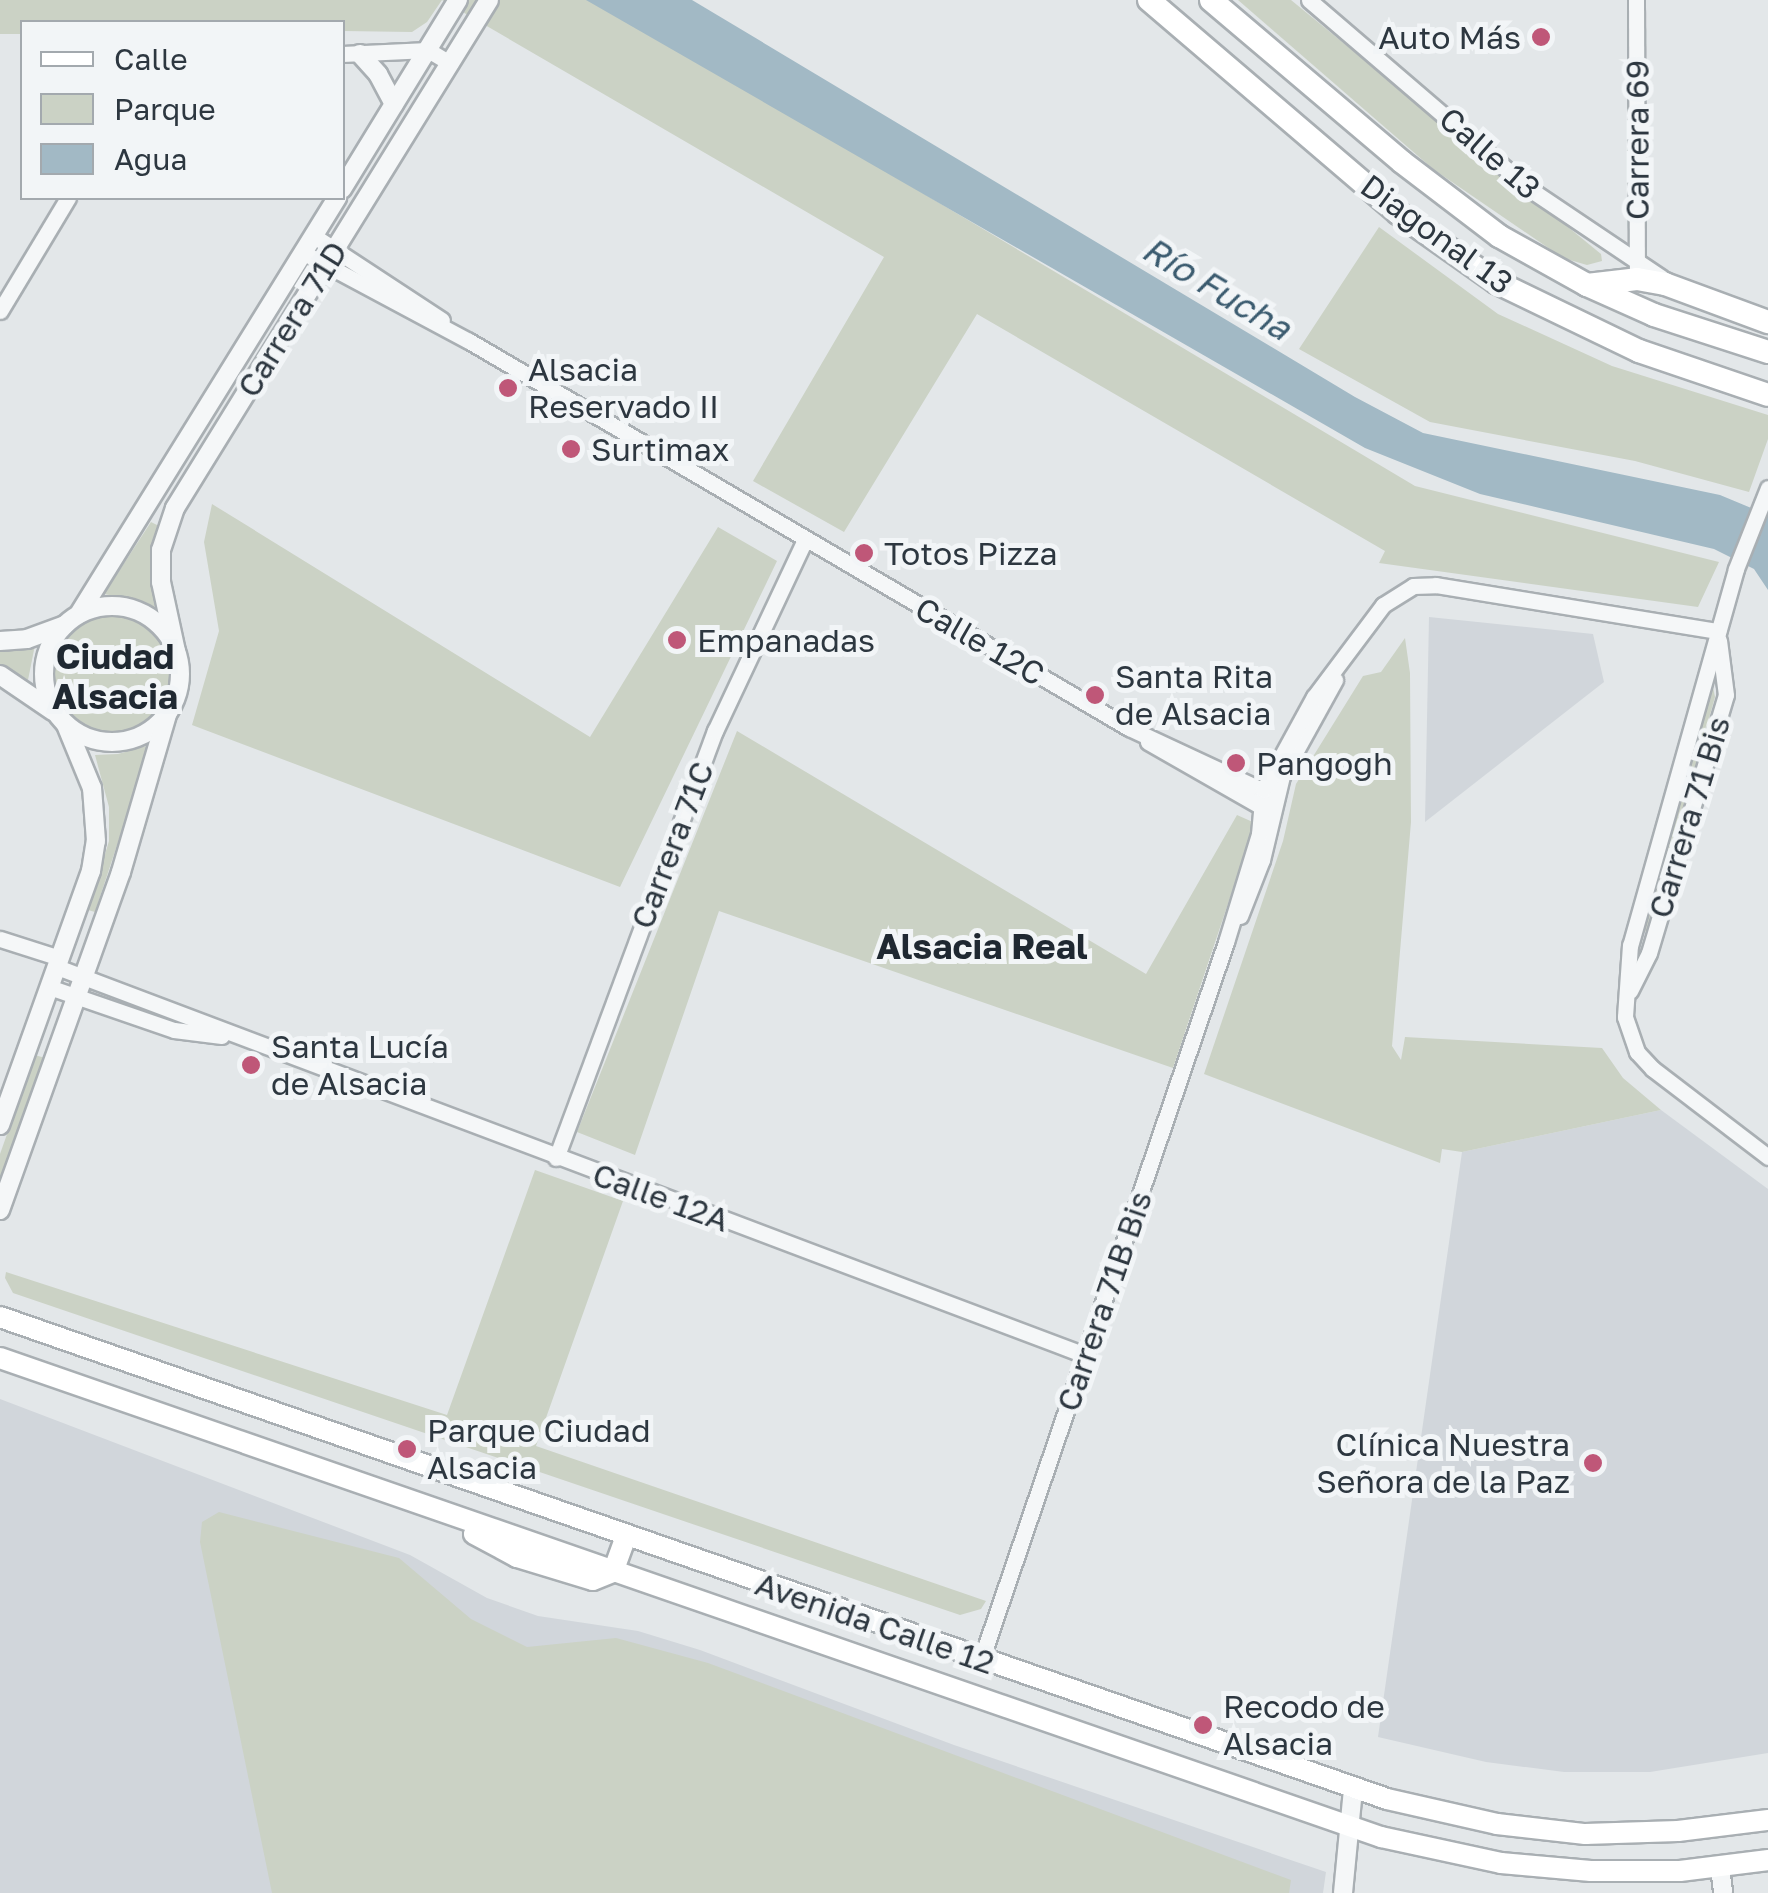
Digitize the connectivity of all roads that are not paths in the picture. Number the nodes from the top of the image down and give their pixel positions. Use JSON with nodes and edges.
{"nodes":[{"id":1,"x":458,"y":0,"type":"edge"},
{"id":2,"x":489,"y":0,"type":"edge"},
{"id":3,"x":1149,"y":0,"type":"edge"},
{"id":4,"x":1211,"y":0,"type":"edge"},
{"id":5,"x":1309,"y":0,"type":"edge"},
{"id":6,"x":1636,"y":0,"type":"edge"},
{"id":7,"x":428,"y":50,"type":"junction"},
{"id":8,"x":351,"y":54,"type":"edge"},
{"id":9,"x":450,"y":62,"type":"junction"},
{"id":10,"x":394,"y":104,"type":"junction"},
{"id":11,"x":345,"y":184,"type":"edge"},
{"id":12,"x":67,"y":200,"type":"edge"},
{"id":13,"x":337,"y":200,"type":"edge"},
{"id":14,"x":309,"y":244,"type":"junction"},
{"id":15,"x":330,"y":257,"type":"junction"},
{"id":16,"x":1637,"y":272,"type":"junction"},
{"id":17,"x":1587,"y":285,"type":"junction"},
{"id":18,"x":0,"y":311,"type":"edge"},
{"id":19,"x":1768,"y":322,"type":"edge"},
{"id":20,"x":1765,"y":350,"type":"edge"},
{"id":21,"x":1768,"y":395,"type":"edge"},
{"id":22,"x":1766,"y":492,"type":"edge"},
{"id":23,"x":804,"y":540,"type":"junction"},
{"id":24,"x":72,"y":620,"type":"junction"},
{"id":25,"x":1718,"y":632,"type":"junction"},
{"id":26,"x":0,"y":641,"type":"edge"},
{"id":27,"x":177,"y":656,"type":"junction"},
{"id":28,"x":0,"y":675,"type":"edge"},
{"id":29,"x":168,"y":711,"type":"junction"},
{"id":30,"x":61,"y":719,"type":"junction"},
{"id":31,"x":1268,"y":801,"type":"junction"},
{"id":32,"x":0,"y":939,"type":"edge"},
{"id":33,"x":58,"y":962,"type":"junction"},
{"id":34,"x":84,"y":977,"type":"junction"},
{"id":35,"x":50,"y":987,"type":"junction"},
{"id":36,"x":77,"y":996,"type":"junction"},
{"id":37,"x":1626,"y":997,"type":"junction"},
{"id":38,"x":236,"y":1038,"type":"junction"},
{"id":39,"x":2,"y":1116,"type":"edge"},
{"id":40,"x":1768,"y":1157,"type":"edge"},
{"id":41,"x":556,"y":1158,"type":"junction"},
{"id":42,"x":0,"y":1210,"type":"edge"},
{"id":43,"x":0,"y":1317,"type":"edge"},
{"id":44,"x":1085,"y":1355,"type":"junction"},
{"id":45,"x":0,"y":1358,"type":"edge"},
{"id":46,"x":626,"y":1536,"type":"junction"},
{"id":47,"x":613,"y":1572,"type":"junction"},
{"id":48,"x":982,"y":1660,"type":"junction"},
{"id":49,"x":1353,"y":1789,"type":"junction"},
{"id":50,"x":1768,"y":1820,"type":"edge"},
{"id":51,"x":1350,"y":1826,"type":"junction"},
{"id":52,"x":1768,"y":1860,"type":"edge"},
{"id":53,"x":1720,"y":1867,"type":"junction"},
{"id":54,"x":1343,"y":1893,"type":"edge"},
{"id":55,"x":1723,"y":1893,"type":"edge"}],
"edges":[{"from":1,"to":7,"type":"street"},
{"from":2,"to":9,"type":"street","name":"Carrera 71D"},
{"from":3,"to":21,"type":"main road","name":"Diagonal 13"},
{"from":4,"to":17,"type":"main road","name":"Diagonal 13"},
{"from":5,"to":16,"type":"street","name":"Calle 13"},
{"from":6,"to":16,"type":"street","name":"Carrera 69"},
{"from":7,"to":8,"type":"street"},
{"from":7,"to":9,"type":"street"},
{"from":7,"to":10,"type":"street"},
{"from":8,"to":10,"type":"street"},
{"from":9,"to":15,"type":"street","name":"Carrera 71D"},
{"from":10,"to":11,"type":"street"},
{"from":12,"to":18,"type":"street"},
{"from":13,"to":14,"type":"street","name":"Carrera 71D"},
{"from":14,"to":15,"type":"street","name":"Calle 12C"},
{"from":14,"to":24,"type":"street","name":"Carrera 71D"},
{"from":15,"to":23,"type":"street","name":"Calle 12C"},
{"from":15,"to":27,"type":"street","name":"Carrera 71D"},
{"from":16,"to":17,"type":"main road"},
{"from":16,"to":19,"type":"main road"},
{"from":17,"to":20,"type":"main road","name":"Diagonal 13"},
{"from":22,"to":25,"type":"street","name":"Carrera 71 Bis"},
{"from":23,"to":31,"type":"street","name":"Calle 12C"},
{"from":23,"to":41,"type":"street","name":"Carrera 71C"},
{"from":24,"to":26,"type":"street"},
{"from":24,"to":27,"type":"street"},
{"from":24,"to":30,"type":"street"},
{"from":25,"to":31,"type":"street","name":"Carrera 71B Bis"},
{"from":25,"to":37,"type":"street","name":"Carrera 71 Bis"},
{"from":25,"to":37,"type":"street","name":"Carrera 71 Bis"},
{"from":27,"to":29,"type":"street"},
{"from":28,"to":30,"type":"street"},
{"from":29,"to":30,"type":"street"},
{"from":29,"to":34,"type":"street"},
{"from":30,"to":33,"type":"street"},
{"from":31,"to":44,"type":"street","name":"Carrera 71B Bis"},
{"from":32,"to":33,"type":"street","name":"Calle 12A"},
{"from":33,"to":34,"type":"street","name":"Calle 12A"},
{"from":33,"to":35,"type":"street"},
{"from":34,"to":36,"type":"street"},
{"from":34,"to":38,"type":"street","name":"Calle 12A"},
{"from":35,"to":36,"type":"street","name":"Calle 12A"},
{"from":35,"to":39,"type":"street"},
{"from":36,"to":38,"type":"street","name":"Calle 12A"},
{"from":36,"to":42,"type":"street"},
{"from":37,"to":40,"type":"street","name":"Carrera 71 Bis"},
{"from":38,"to":41,"type":"street","name":"Calle 12A"},
{"from":41,"to":44,"type":"street","name":"Calle 12A"},
{"from":43,"to":46,"type":"main road","name":"Avenida Calle 12"},
{"from":44,"to":48,"type":"street","name":"Carrera 71B Bis"},
{"from":45,"to":47,"type":"main road","name":"Avenida Calle 12"},
{"from":46,"to":47,"type":"main road"},
{"from":46,"to":48,"type":"main road","name":"Avenida Calle 12"},
{"from":47,"to":51,"type":"main road","name":"Avenida Calle 12"},
{"from":48,"to":49,"type":"main road","name":"Avenida Calle 12"},
{"from":49,"to":50,"type":"main road","name":"Avenida Calle 12"},
{"from":49,"to":51,"type":"street"},
{"from":51,"to":53,"type":"main road","name":"Avenida Calle 12"},
{"from":51,"to":54,"type":"street"},
{"from":52,"to":53,"type":"main road","name":"Avenida Calle 12"},
{"from":53,"to":55,"type":"street"}]}
